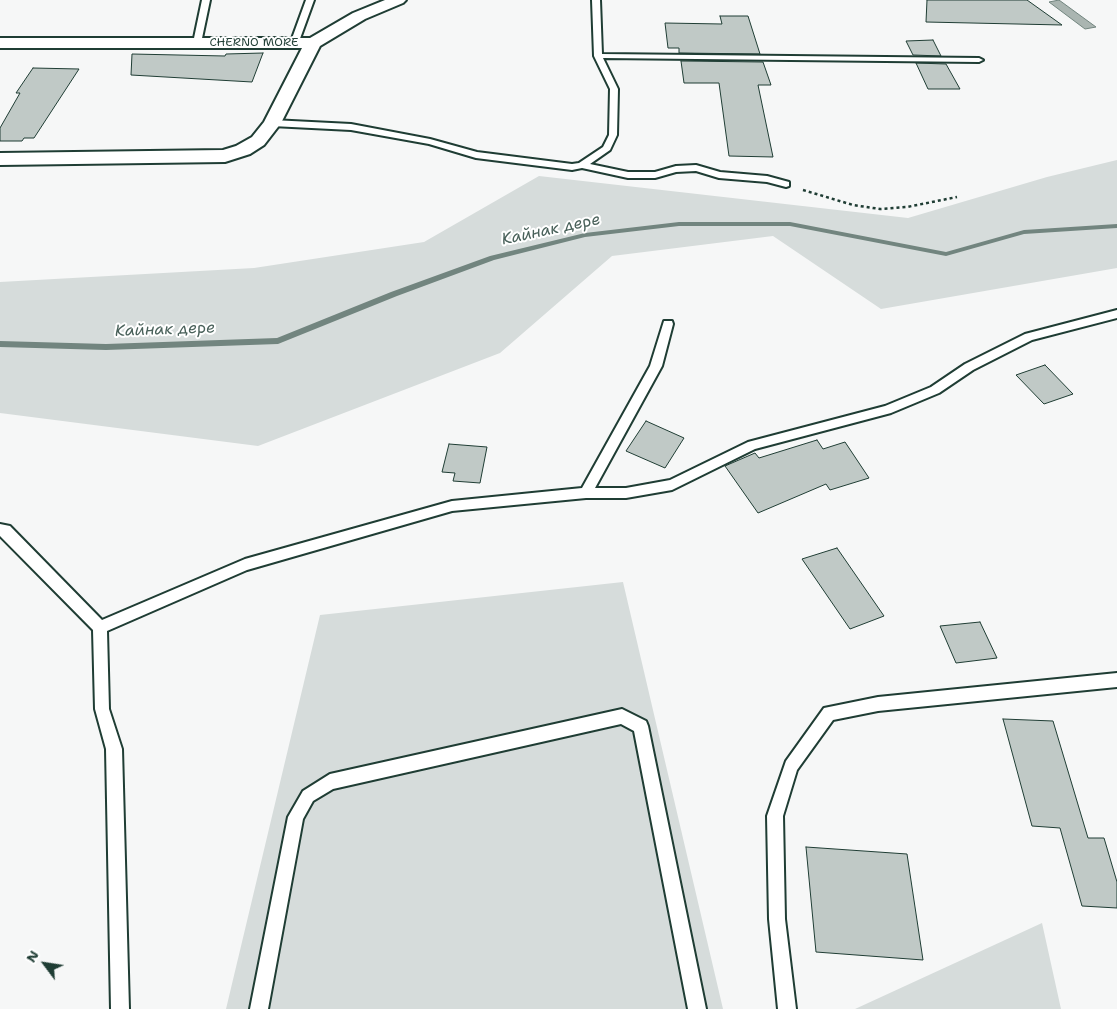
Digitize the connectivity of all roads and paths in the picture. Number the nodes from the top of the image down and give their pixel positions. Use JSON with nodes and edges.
{"nodes":[{"id":1,"x":206,"y":0,"type":"edge"},
{"id":2,"x":310,"y":0,"type":"edge"},
{"id":3,"x":398,"y":0,"type":"edge"},
{"id":4,"x":596,"y":0,"type":"edge"},
{"id":5,"x":0,"y":43,"type":"edge"},
{"id":6,"x":197,"y":43,"type":"junction"},
{"id":7,"x":313,"y":43,"type":"junction"},
{"id":8,"x":294,"y":44,"type":"junction"},
{"id":9,"x":598,"y":56,"type":"junction"},
{"id":10,"x":979,"y":60,"type":"dead end"},
{"id":11,"x":272,"y":123,"type":"junction"},
{"id":12,"x":0,"y":159,"type":"edge"},
{"id":13,"x":582,"y":164,"type":"junction"},
{"id":14,"x":786,"y":184,"type":"joint"},
{"id":15,"x":957,"y":197,"type":"dead end"},
{"id":16,"x":1117,"y":314,"type":"edge"},
{"id":17,"x":668,"y":324,"type":"dead end"},
{"id":18,"x":586,"y":493,"type":"junction"},
{"id":19,"x":0,"y":530,"type":"edge"},
{"id":20,"x":100,"y":627,"type":"junction"},
{"id":21,"x":1117,"y":680,"type":"edge"},
{"id":22,"x":120,"y":1009,"type":"edge"},
{"id":23,"x":259,"y":1009,"type":"edge"},
{"id":24,"x":697,"y":1009,"type":"edge"},
{"id":25,"x":787,"y":1009,"type":"edge"}],
"edges":[{"from":1,"to":6,"type":"lane"},
{"from":2,"to":8,"type":"lane"},
{"from":3,"to":7,"type":"street"},
{"from":4,"to":9,"type":"lane"},
{"from":5,"to":6,"type":"street","name":"CHERNO MORE"},
{"from":6,"to":8,"type":"street","name":"CHERNO MORE"},
{"from":7,"to":8,"type":"street","name":"CHERNO MORE"},
{"from":7,"to":11,"type":"street","name":"CHERNO MORE"},
{"from":9,"to":10,"type":"lane"},
{"from":9,"to":13,"type":"lane"},
{"from":11,"to":12,"type":"street","name":"CHERNO MORE"},
{"from":11,"to":13,"type":"lane"},
{"from":13,"to":14,"type":"lane"},
{"from":14,"to":15,"type":"path"},
{"from":16,"to":18,"type":"lane"},
{"from":17,"to":18,"type":"lane"},
{"from":18,"to":20,"type":"lane"},
{"from":19,"to":20,"type":"lane"},
{"from":20,"to":22,"type":"lane"},
{"from":21,"to":25,"type":"lane"},
{"from":23,"to":24,"type":"lane"}]}
